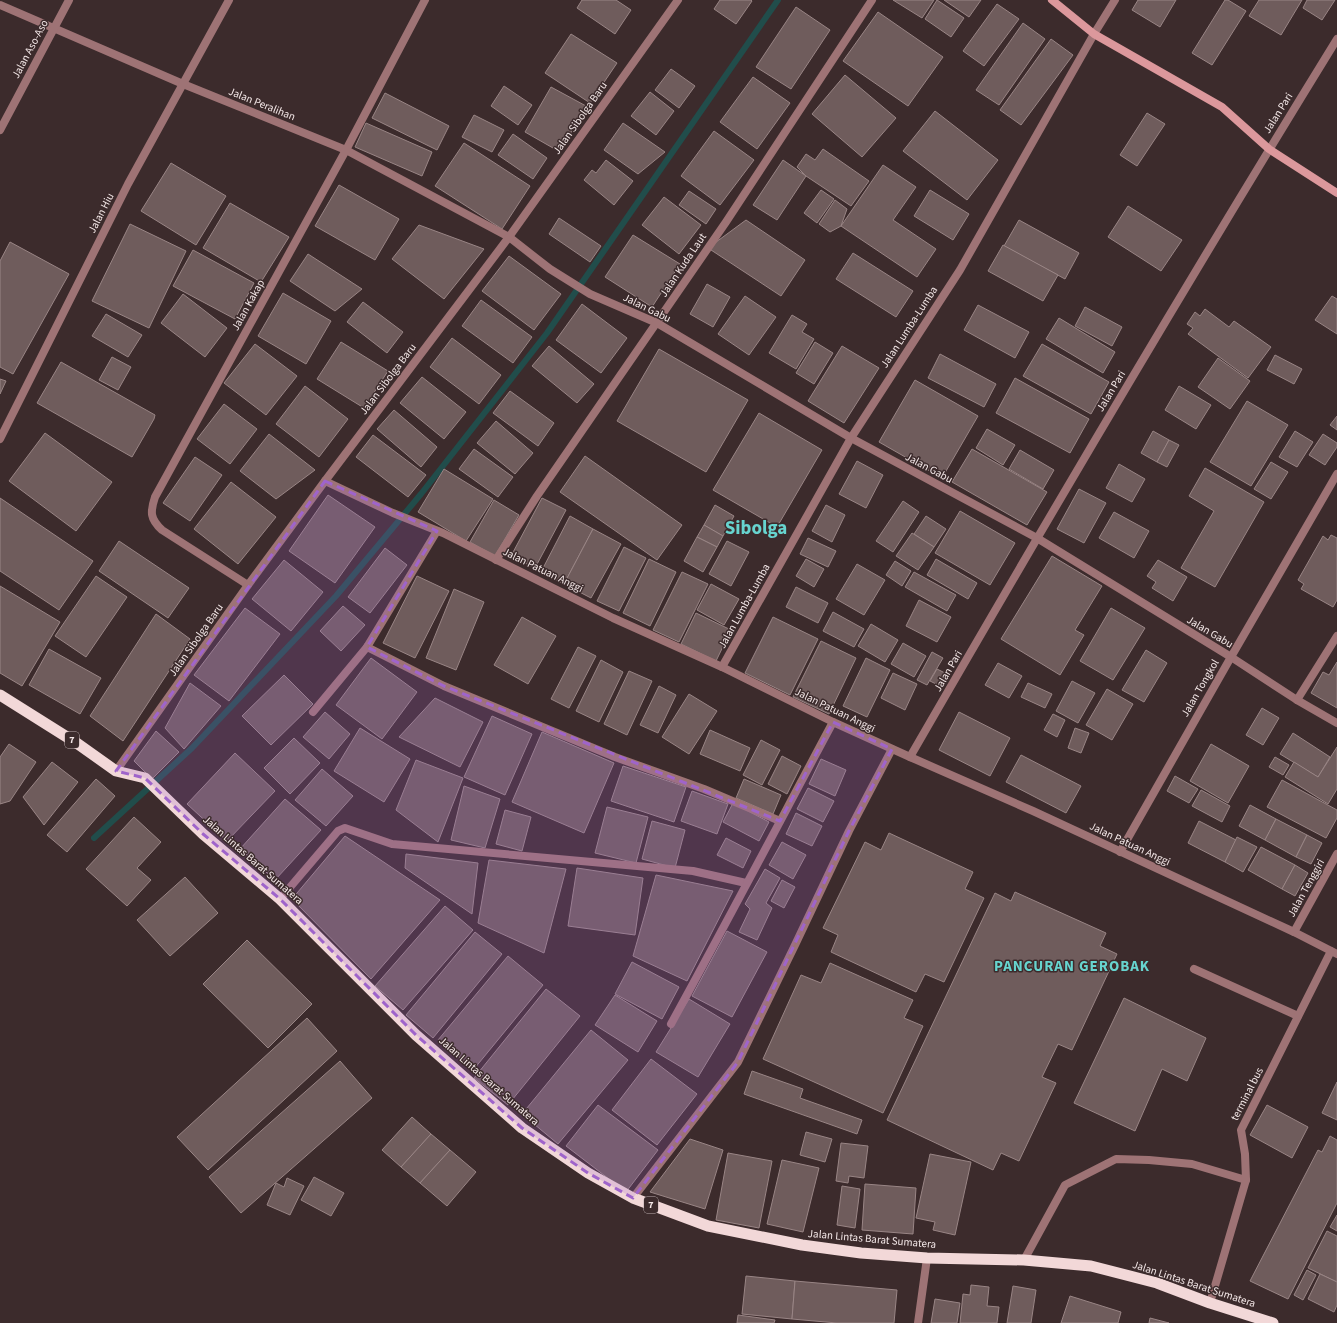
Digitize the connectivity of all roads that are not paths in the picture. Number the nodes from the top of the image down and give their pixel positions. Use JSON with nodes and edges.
{"nodes":[{"id":1,"x":68,"y":0,"type":"edge"},
{"id":2,"x":229,"y":0,"type":"edge"},
{"id":3,"x":425,"y":0,"type":"edge"},
{"id":4,"x":678,"y":0,"type":"edge"},
{"id":5,"x":872,"y":0,"type":"edge"},
{"id":6,"x":1052,"y":0,"type":"edge"},
{"id":7,"x":1115,"y":0,"type":"edge"},
{"id":8,"x":0,"y":4,"type":"edge"},
{"id":9,"x":54,"y":28,"type":"junction"},
{"id":10,"x":1094,"y":34,"type":"junction"},
{"id":11,"x":1337,"y":39,"type":"edge"},
{"id":12,"x":183,"y":84,"type":"junction"},
{"id":13,"x":0,"y":130,"type":"edge"},
{"id":14,"x":1269,"y":149,"type":"junction"},
{"id":15,"x":346,"y":150,"type":"junction"},
{"id":16,"x":1337,"y":193,"type":"edge"},
{"id":17,"x":510,"y":237,"type":"junction"},
{"id":18,"x":657,"y":323,"type":"junction"},
{"id":19,"x":851,"y":438,"type":"junction"},
{"id":20,"x":0,"y":439,"type":"edge"},
{"id":21,"x":1337,"y":474,"type":"edge"},
{"id":22,"x":325,"y":481,"type":"junction"},
{"id":23,"x":437,"y":531,"type":"junction"},
{"id":24,"x":1036,"y":538,"type":"junction"},
{"id":25,"x":496,"y":560,"type":"junction"},
{"id":26,"x":248,"y":585,"type":"junction"},
{"id":27,"x":1337,"y":636,"type":"edge"},
{"id":28,"x":367,"y":647,"type":"junction"},
{"id":29,"x":1231,"y":657,"type":"junction"},
{"id":30,"x":722,"y":667,"type":"junction"},
{"id":31,"x":0,"y":695,"type":"edge"},
{"id":32,"x":1297,"y":700,"type":"junction"},
{"id":33,"x":313,"y":712,"type":"dead end"},
{"id":34,"x":833,"y":722,"type":"junction"},
{"id":35,"x":1337,"y":723,"type":"edge"},
{"id":36,"x":892,"y":749,"type":"junction"},
{"id":37,"x":910,"y":757,"type":"junction"},
{"id":38,"x":116,"y":771,"type":"junction"},
{"id":39,"x":780,"y":821,"type":"junction"},
{"id":40,"x":1120,"y":852,"type":"junction"},
{"id":41,"x":1337,"y":854,"type":"edge"},
{"id":42,"x":746,"y":883,"type":"junction"},
{"id":43,"x":280,"y":899,"type":"junction"},
{"id":44,"x":1294,"y":932,"type":"junction"},
{"id":45,"x":1334,"y":953,"type":"edge"},
{"id":46,"x":1194,"y":969,"type":"dead end"},
{"id":47,"x":1298,"y":1016,"type":"junction"},
{"id":48,"x":670,"y":1024,"type":"dead end"},
{"id":49,"x":1246,"y":1180,"type":"junction"},
{"id":50,"x":633,"y":1198,"type":"junction"},
{"id":51,"x":927,"y":1258,"type":"junction"},
{"id":52,"x":1024,"y":1260,"type":"junction"},
{"id":53,"x":1210,"y":1303,"type":"junction"},
{"id":54,"x":918,"y":1323,"type":"edge"},
{"id":55,"x":1273,"y":1323,"type":"edge"}],
"edges":[{"from":1,"to":9,"type":"street","name":"Jalan Aso-Aso"},
{"from":2,"to":12,"type":"street","name":"Jalan Hiu"},
{"from":3,"to":15,"type":"street","name":"Jalan Kakap"},
{"from":4,"to":17,"type":"street","name":"Jalan Sibolga Baru"},
{"from":5,"to":18,"type":"street","name":"Jalan Kuda Laut"},
{"from":6,"to":10,"type":"main road"},
{"from":7,"to":10,"type":"street","name":"Jalan Lumba-Lumba"},
{"from":8,"to":9,"type":"street","name":"Jalan Peralihan"},
{"from":9,"to":12,"type":"street","name":"Jalan Peralihan"},
{"from":9,"to":13,"type":"street","name":"Jalan Aso-Aso"},
{"from":10,"to":14,"type":"main road"},
{"from":10,"to":19,"type":"street","name":"Jalan Lumba-Lumba"},
{"from":11,"to":14,"type":"street","name":"Jalan Pari"},
{"from":12,"to":15,"type":"street","name":"Jalan Peralihan"},
{"from":12,"to":20,"type":"street","name":"Jalan Hiu"},
{"from":14,"to":16,"type":"main road"},
{"from":14,"to":24,"type":"street","name":"Jalan Pari"},
{"from":15,"to":17,"type":"street","name":"Jalan Peralihan"},
{"from":15,"to":26,"type":"street","name":"Jalan Kakap"},
{"from":17,"to":18,"type":"street","name":"Jalan Gabu"},
{"from":17,"to":22,"type":"street","name":"Jalan Sibolga Baru"},
{"from":18,"to":19,"type":"street","name":"Jalan Gabu"},
{"from":18,"to":25,"type":"street","name":"Jalan Kuda Laut"},
{"from":19,"to":24,"type":"street","name":"Jalan Gabu"},
{"from":19,"to":30,"type":"street","name":"Jalan Lumba-Lumba"},
{"from":21,"to":29,"type":"street","name":"Jalan Tongkol"},
{"from":22,"to":23,"type":"street","name":"Jalan Patuan Anggi"},
{"from":22,"to":26,"type":"street","name":"Jalan Sibolga Baru"},
{"from":23,"to":25,"type":"street","name":"Jalan Patuan Anggi"},
{"from":23,"to":28,"type":"street"},
{"from":24,"to":29,"type":"street","name":"Jalan Gabu"},
{"from":24,"to":37,"type":"street","name":"Jalan Pari"},
{"from":25,"to":30,"type":"street","name":"Jalan Patuan Anggi"},
{"from":26,"to":38,"type":"street","name":"Jalan Sibolga Baru"},
{"from":27,"to":32,"type":"street"},
{"from":28,"to":33,"type":"street"},
{"from":28,"to":39,"type":"street"},
{"from":29,"to":32,"type":"street","name":"Jalan Gabu"},
{"from":29,"to":40,"type":"street","name":"Jalan Tongkol"},
{"from":30,"to":34,"type":"street","name":"Jalan Patuan Anggi"},
{"from":31,"to":38,"type":"highway","name":"Jalan Lintas Barat Sumatera","number":"7"},
{"from":32,"to":35,"type":"street","name":"Jalan Gabu"},
{"from":34,"to":36,"type":"street","name":"Jalan Patuan Anggi"},
{"from":34,"to":39,"type":"street"},
{"from":36,"to":37,"type":"street","name":"Jalan Patuan Anggi"},
{"from":36,"to":50,"type":"street"},
{"from":37,"to":40,"type":"street","name":"Jalan Patuan Anggi"},
{"from":38,"to":43,"type":"highway","name":"Jalan Lintas Barat Sumatera","number":"7"},
{"from":39,"to":42,"type":"street"},
{"from":40,"to":44,"type":"street","name":"Jalan Patuan Anggi"},
{"from":41,"to":44,"type":"street","name":"Jalan Tenggiri"},
{"from":42,"to":43,"type":"street"},
{"from":42,"to":48,"type":"street"},
{"from":43,"to":50,"type":"highway","name":"Jalan Lintas Barat Sumatera","number":"7"},
{"from":44,"to":45,"type":"street","name":"Jalan Patuan Anggi"},
{"from":45,"to":47,"type":"street","name":"terminal bus"},
{"from":46,"to":47,"type":"street"},
{"from":47,"to":49,"type":"street","name":"terminal bus"},
{"from":49,"to":52,"type":"street"},
{"from":49,"to":53,"type":"street","name":"terminal bus"},
{"from":50,"to":51,"type":"highway","name":"Jalan Lintas Barat Sumatera","number":"7"},
{"from":51,"to":52,"type":"highway","name":"Jalan Lintas Barat Sumatera","number":"7"},
{"from":51,"to":54,"type":"street"},
{"from":52,"to":53,"type":"highway","name":"Jalan Lintas Barat Sumatera","number":"7"},
{"from":53,"to":55,"type":"highway","name":"Jalan Lintas Barat Sumatera","number":"7"}]}
